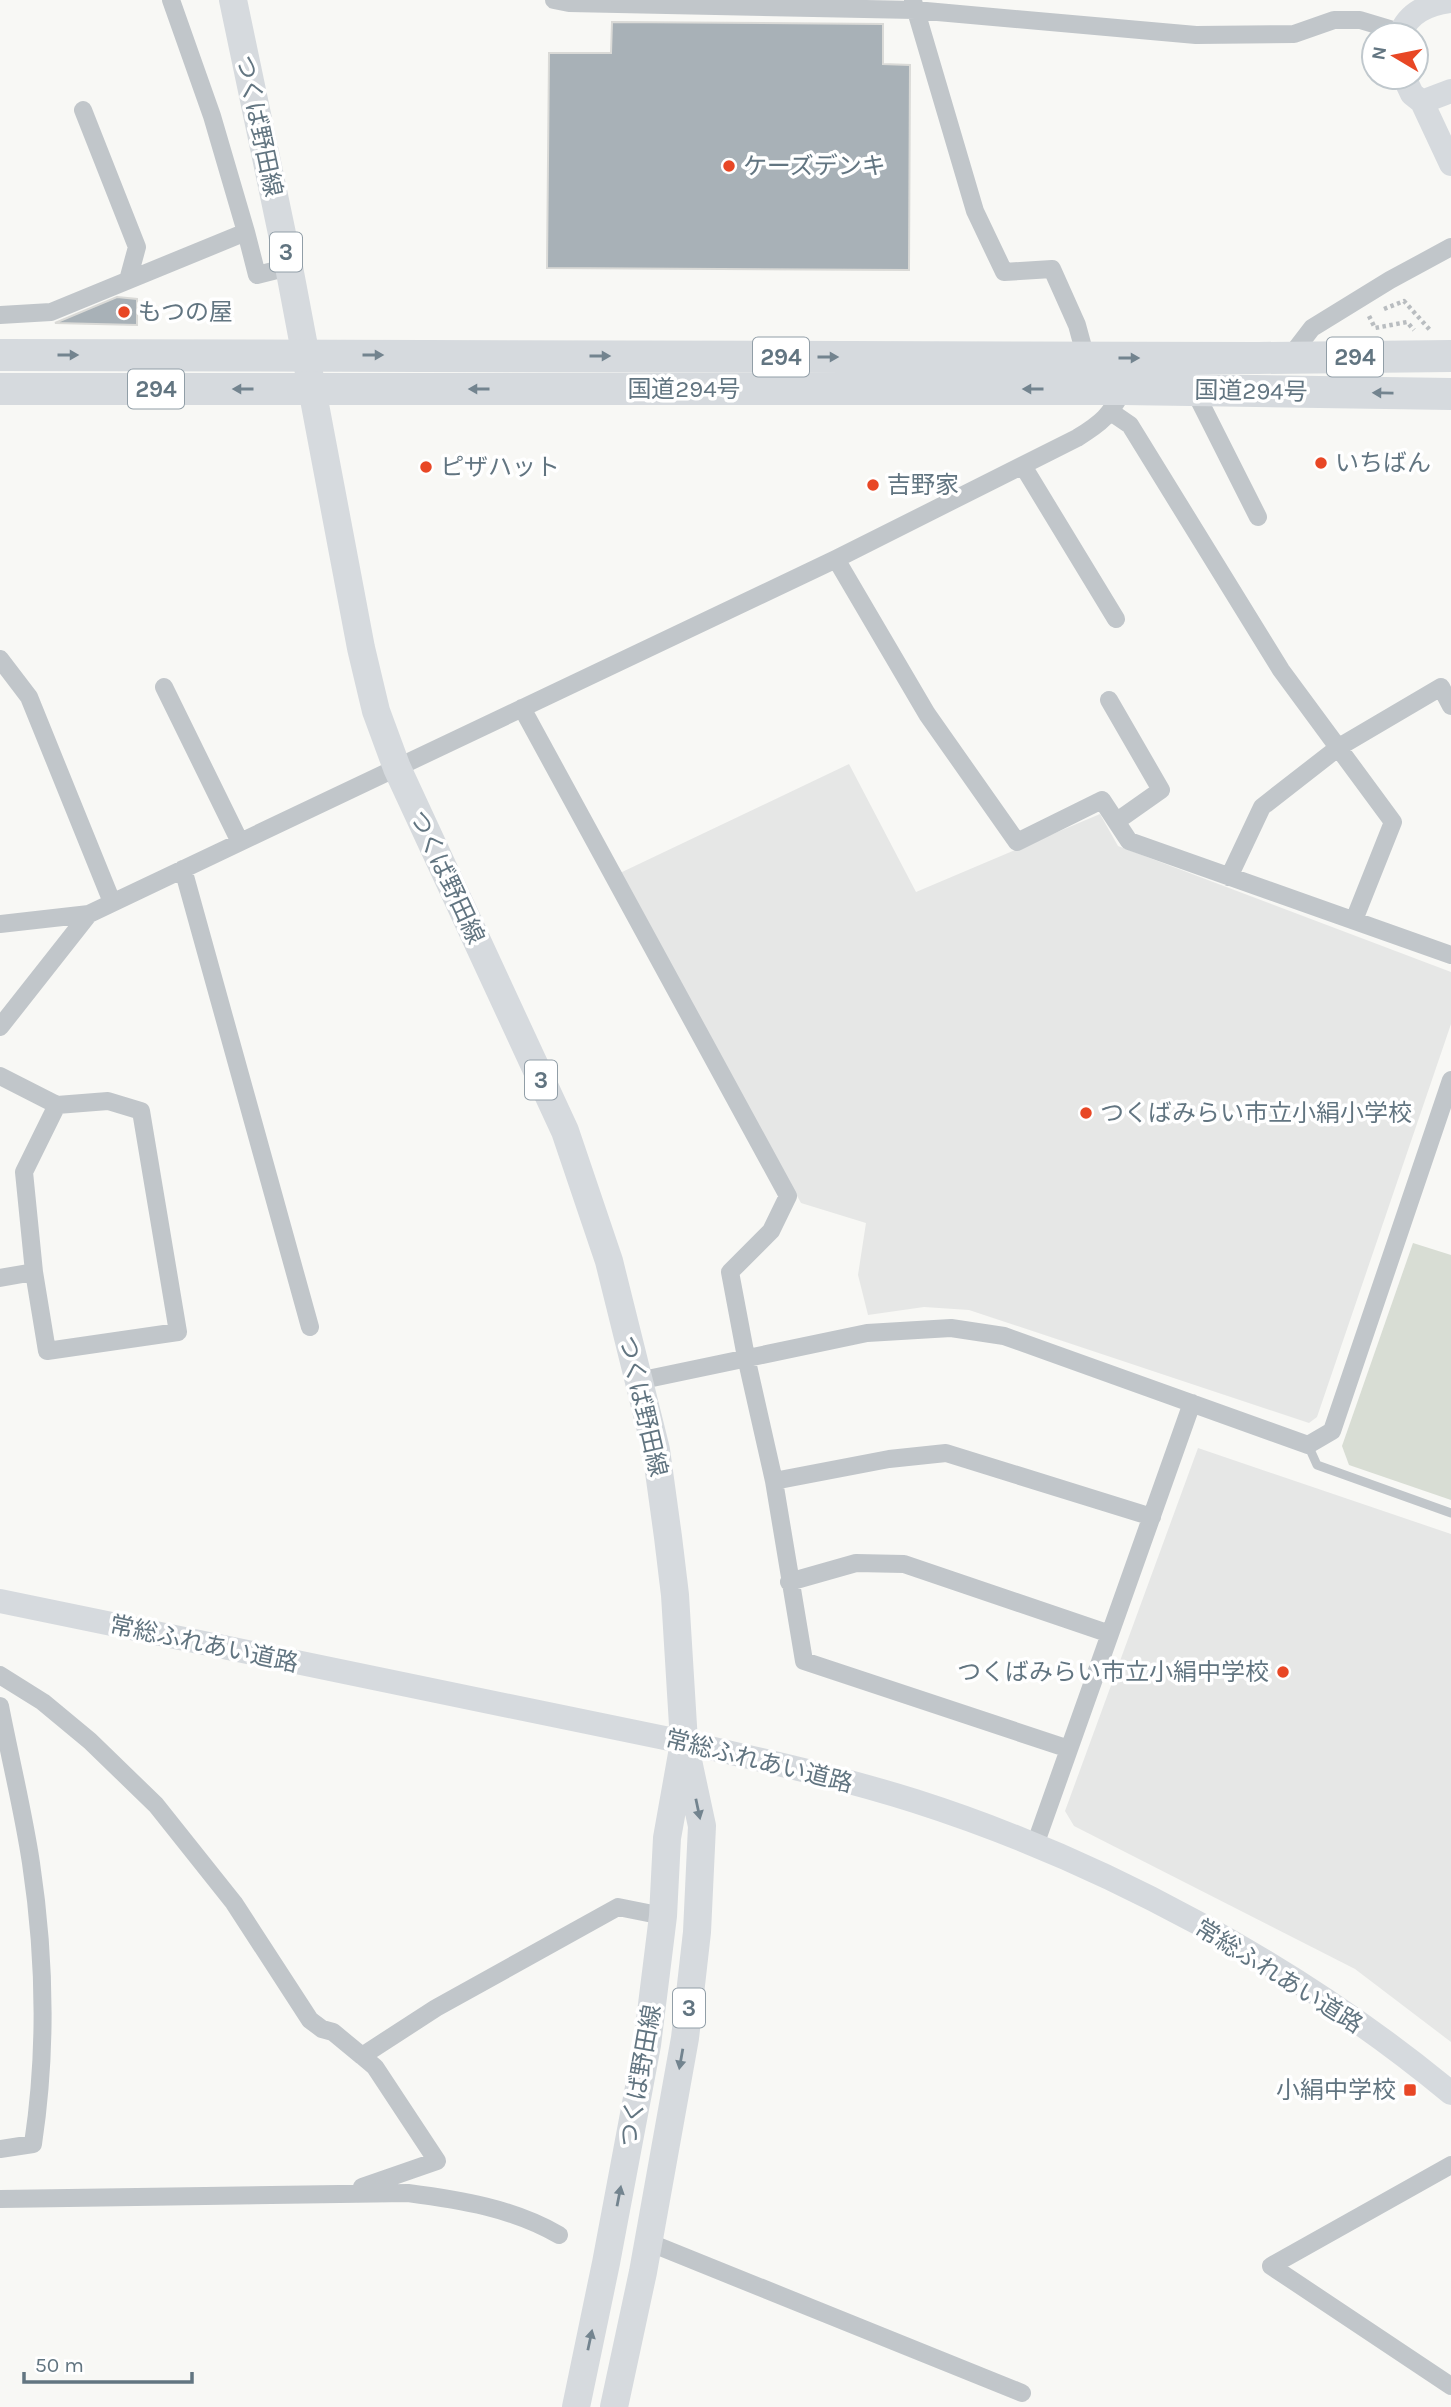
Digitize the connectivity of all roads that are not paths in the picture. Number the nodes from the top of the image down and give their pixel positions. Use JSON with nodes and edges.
{"nodes":[{"id":1,"x":171,"y":0,"type":"edge"},
{"id":2,"x":233,"y":0,"type":"edge"},
{"id":3,"x":554,"y":0,"type":"edge"},
{"id":4,"x":1451,"y":1,"type":"edge"},
{"id":5,"x":914,"y":5,"type":"edge"},
{"id":6,"x":1363,"y":21,"type":"edge"},
{"id":7,"x":1408,"y":21,"type":"edge"},
{"id":8,"x":1411,"y":91,"type":"edge"},
{"id":9,"x":1451,"y":91,"type":"edge"},
{"id":10,"x":1422,"y":102,"type":"junction"},
{"id":11,"x":83,"y":110,"type":"dead end"},
{"id":12,"x":1451,"y":164,"type":"edge"},
{"id":13,"x":246,"y":232,"type":"junction"},
{"id":14,"x":1451,"y":247,"type":"edge"},
{"id":15,"x":289,"y":267,"type":"junction"},
{"id":16,"x":128,"y":280,"type":"junction"},
{"id":17,"x":0,"y":315,"type":"edge"},
{"id":18,"x":1443,"y":345,"type":"edge"},
{"id":19,"x":0,"y":355,"type":"edge"},
{"id":20,"x":304,"y":355,"type":"junction"},
{"id":21,"x":1086,"y":358,"type":"junction"},
{"id":22,"x":1289,"y":358,"type":"junction"},
{"id":23,"x":0,"y":389,"type":"edge"},
{"id":24,"x":311,"y":390,"type":"junction"},
{"id":25,"x":1194,"y":390,"type":"junction"},
{"id":26,"x":1451,"y":394,"type":"edge"},
{"id":27,"x":1118,"y":401,"type":"junction"},
{"id":28,"x":1023,"y":466,"type":"junction"},
{"id":29,"x":1258,"y":517,"type":"dead end"},
{"id":30,"x":836,"y":559,"type":"junction"},
{"id":31,"x":1116,"y":619,"type":"dead end"},
{"id":32,"x":0,"y":659,"type":"edge"},
{"id":33,"x":164,"y":687,"type":"dead end"},
{"id":34,"x":1109,"y":700,"type":"dead end"},
{"id":35,"x":1451,"y":706,"type":"edge"},
{"id":36,"x":522,"y":708,"type":"junction"},
{"id":37,"x":1339,"y":747,"type":"junction"},
{"id":38,"x":397,"y":768,"type":"junction"},
{"id":39,"x":1117,"y":821,"type":"junction"},
{"id":40,"x":240,"y":842,"type":"junction"},
{"id":41,"x":183,"y":869,"type":"junction"},
{"id":42,"x":1229,"y":877,"type":"junction"},
{"id":43,"x":112,"y":902,"type":"junction"},
{"id":44,"x":89,"y":914,"type":"junction"},
{"id":45,"x":1354,"y":920,"type":"junction"},
{"id":46,"x":0,"y":924,"type":"edge"},
{"id":47,"x":1451,"y":955,"type":"edge"},
{"id":48,"x":0,"y":1027,"type":"edge"},
{"id":49,"x":0,"y":1076,"type":"edge"},
{"id":50,"x":1451,"y":1080,"type":"edge"},
{"id":51,"x":57,"y":1105,"type":"junction"},
{"id":52,"x":34,"y":1272,"type":"junction"},
{"id":53,"x":0,"y":1278,"type":"edge"},
{"id":54,"x":310,"y":1327,"type":"dead end"},
{"id":55,"x":746,"y":1357,"type":"junction"},
{"id":56,"x":638,"y":1381,"type":"junction"},
{"id":57,"x":1192,"y":1403,"type":"junction"},
{"id":58,"x":1308,"y":1446,"type":"junction"},
{"id":59,"x":774,"y":1482,"type":"junction"},
{"id":60,"x":1451,"y":1513,"type":"edge"},
{"id":61,"x":1152,"y":1517,"type":"junction"},
{"id":62,"x":789,"y":1582,"type":"junction"},
{"id":63,"x":0,"y":1601,"type":"edge"},
{"id":64,"x":1110,"y":1634,"type":"junction"},
{"id":65,"x":0,"y":1675,"type":"edge"},
{"id":66,"x":0,"y":1706,"type":"edge"},
{"id":67,"x":684,"y":1742,"type":"junction"},
{"id":68,"x":1069,"y":1749,"type":"junction"},
{"id":69,"x":1035,"y":1845,"type":"junction"},
{"id":70,"x":663,"y":1916,"type":"junction"},
{"id":71,"x":362,"y":2056,"type":"junction"},
{"id":72,"x":1451,"y":2094,"type":"edge"},
{"id":73,"x":0,"y":2148,"type":"edge"},
{"id":74,"x":1451,"y":2165,"type":"edge"},
{"id":75,"x":349,"y":2192,"type":"junction"},
{"id":76,"x":0,"y":2199,"type":"edge"},
{"id":77,"x":559,"y":2235,"type":"dead end"},
{"id":78,"x":648,"y":2242,"type":"junction"},
{"id":79,"x":1451,"y":2386,"type":"edge"},
{"id":80,"x":1022,"y":2393,"type":"dead end"},
{"id":81,"x":576,"y":2407,"type":"edge"},
{"id":82,"x":614,"y":2407,"type":"edge"}],
"edges":[{"from":1,"to":13,"type":"street"},
{"from":2,"to":15,"type":"main road","name":"つくば野田線","number":"3"},
{"from":3,"to":5,"type":"street"},
{"from":4,"to":7,"type":"street"},
{"from":5,"to":6,"type":"street"},
{"from":5,"to":21,"type":"street"},
{"from":8,"to":10,"type":"street"},
{"from":9,"to":10,"type":"street"},
{"from":10,"to":12,"type":"street"},
{"from":11,"to":16,"type":"street"},
{"from":13,"to":15,"type":"street"},
{"from":13,"to":16,"type":"street"},
{"from":14,"to":22,"type":"street"},
{"from":15,"to":20,"type":"main road","name":"つくば野田線","number":"3"},
{"from":16,"to":17,"type":"street"},
{"from":18,"to":22,"type":"highway","name":"国道294号","number":"294"},
{"from":19,"to":20,"type":"highway","name":"国道294号","number":"294","one_way":true},
{"from":20,"to":21,"type":"highway","name":"国道294号","number":"294","one_way":true},
{"from":20,"to":24,"type":"main road","name":"つくば野田線","number":"3"},
{"from":21,"to":22,"type":"highway","name":"国道294号","number":"294","one_way":true},
{"from":24,"to":23,"type":"highway","name":"国道294号","number":"294","one_way":true},
{"from":27,"to":24,"type":"highway","name":"国道294号","number":"294","one_way":true},
{"from":24,"to":38,"type":"main road","name":"つくば野田線","number":"3"},
{"from":26,"to":25,"type":"highway","name":"国道294号","number":"294","one_way":true},
{"from":25,"to":27,"type":"highway","name":"国道294号","number":"294"},
{"from":25,"to":29,"type":"street"},
{"from":27,"to":28,"type":"street"},
{"from":27,"to":37,"type":"street"},
{"from":28,"to":30,"type":"street"},
{"from":28,"to":31,"type":"street"},
{"from":30,"to":36,"type":"street"},
{"from":30,"to":39,"type":"street"},
{"from":32,"to":43,"type":"street"},
{"from":33,"to":40,"type":"street"},
{"from":34,"to":39,"type":"street"},
{"from":35,"to":37,"type":"street"},
{"from":36,"to":38,"type":"street"},
{"from":36,"to":55,"type":"street"},
{"from":37,"to":42,"type":"street"},
{"from":37,"to":45,"type":"street"},
{"from":38,"to":40,"type":"street"},
{"from":38,"to":56,"type":"main road","name":"つくば野田線","number":"3"},
{"from":39,"to":42,"type":"street"},
{"from":40,"to":41,"type":"street"},
{"from":41,"to":43,"type":"street"},
{"from":41,"to":54,"type":"street"},
{"from":42,"to":45,"type":"street"},
{"from":43,"to":44,"type":"street"},
{"from":44,"to":46,"type":"street"},
{"from":44,"to":48,"type":"street"},
{"from":45,"to":47,"type":"street"},
{"from":49,"to":51,"type":"street"},
{"from":50,"to":58,"type":"street"},
{"from":51,"to":52,"type":"street"},
{"from":51,"to":52,"type":"street"},
{"from":52,"to":53,"type":"street"},
{"from":55,"to":56,"type":"street"},
{"from":55,"to":57,"type":"street"},
{"from":55,"to":59,"type":"street"},
{"from":56,"to":67,"type":"main road","name":"つくば野田線","number":"3"},
{"from":57,"to":58,"type":"street"},
{"from":57,"to":61,"type":"street"},
{"from":58,"to":60,"type":"lane"},
{"from":59,"to":61,"type":"street"},
{"from":59,"to":62,"type":"street"},
{"from":61,"to":64,"type":"street"},
{"from":62,"to":64,"type":"street"},
{"from":62,"to":68,"type":"street"},
{"from":63,"to":67,"type":"street","name":"常総ふれあい道路"},
{"from":64,"to":68,"type":"street"},
{"from":65,"to":71,"type":"street"},
{"from":66,"to":73,"type":"street"},
{"from":67,"to":69,"type":"street","name":"常総ふれあい道路"},
{"from":67,"to":70,"type":"main road","name":"つくば野田線","number":"3"},
{"from":67,"to":78,"type":"main road","name":"つくば野田線","number":"3","one_way":true},
{"from":68,"to":69,"type":"street"},
{"from":69,"to":72,"type":"street","name":"常総ふれあい道路"},
{"from":70,"to":71,"type":"street"},
{"from":81,"to":70,"type":"main road","name":"つくば野田線","number":"3","one_way":true},
{"from":71,"to":75,"type":"street"},
{"from":74,"to":79,"type":"street"},
{"from":75,"to":76,"type":"street"},
{"from":75,"to":77,"type":"street"},
{"from":78,"to":80,"type":"street"},
{"from":78,"to":82,"type":"main road","name":"つくば野田線","number":"3"}]}
